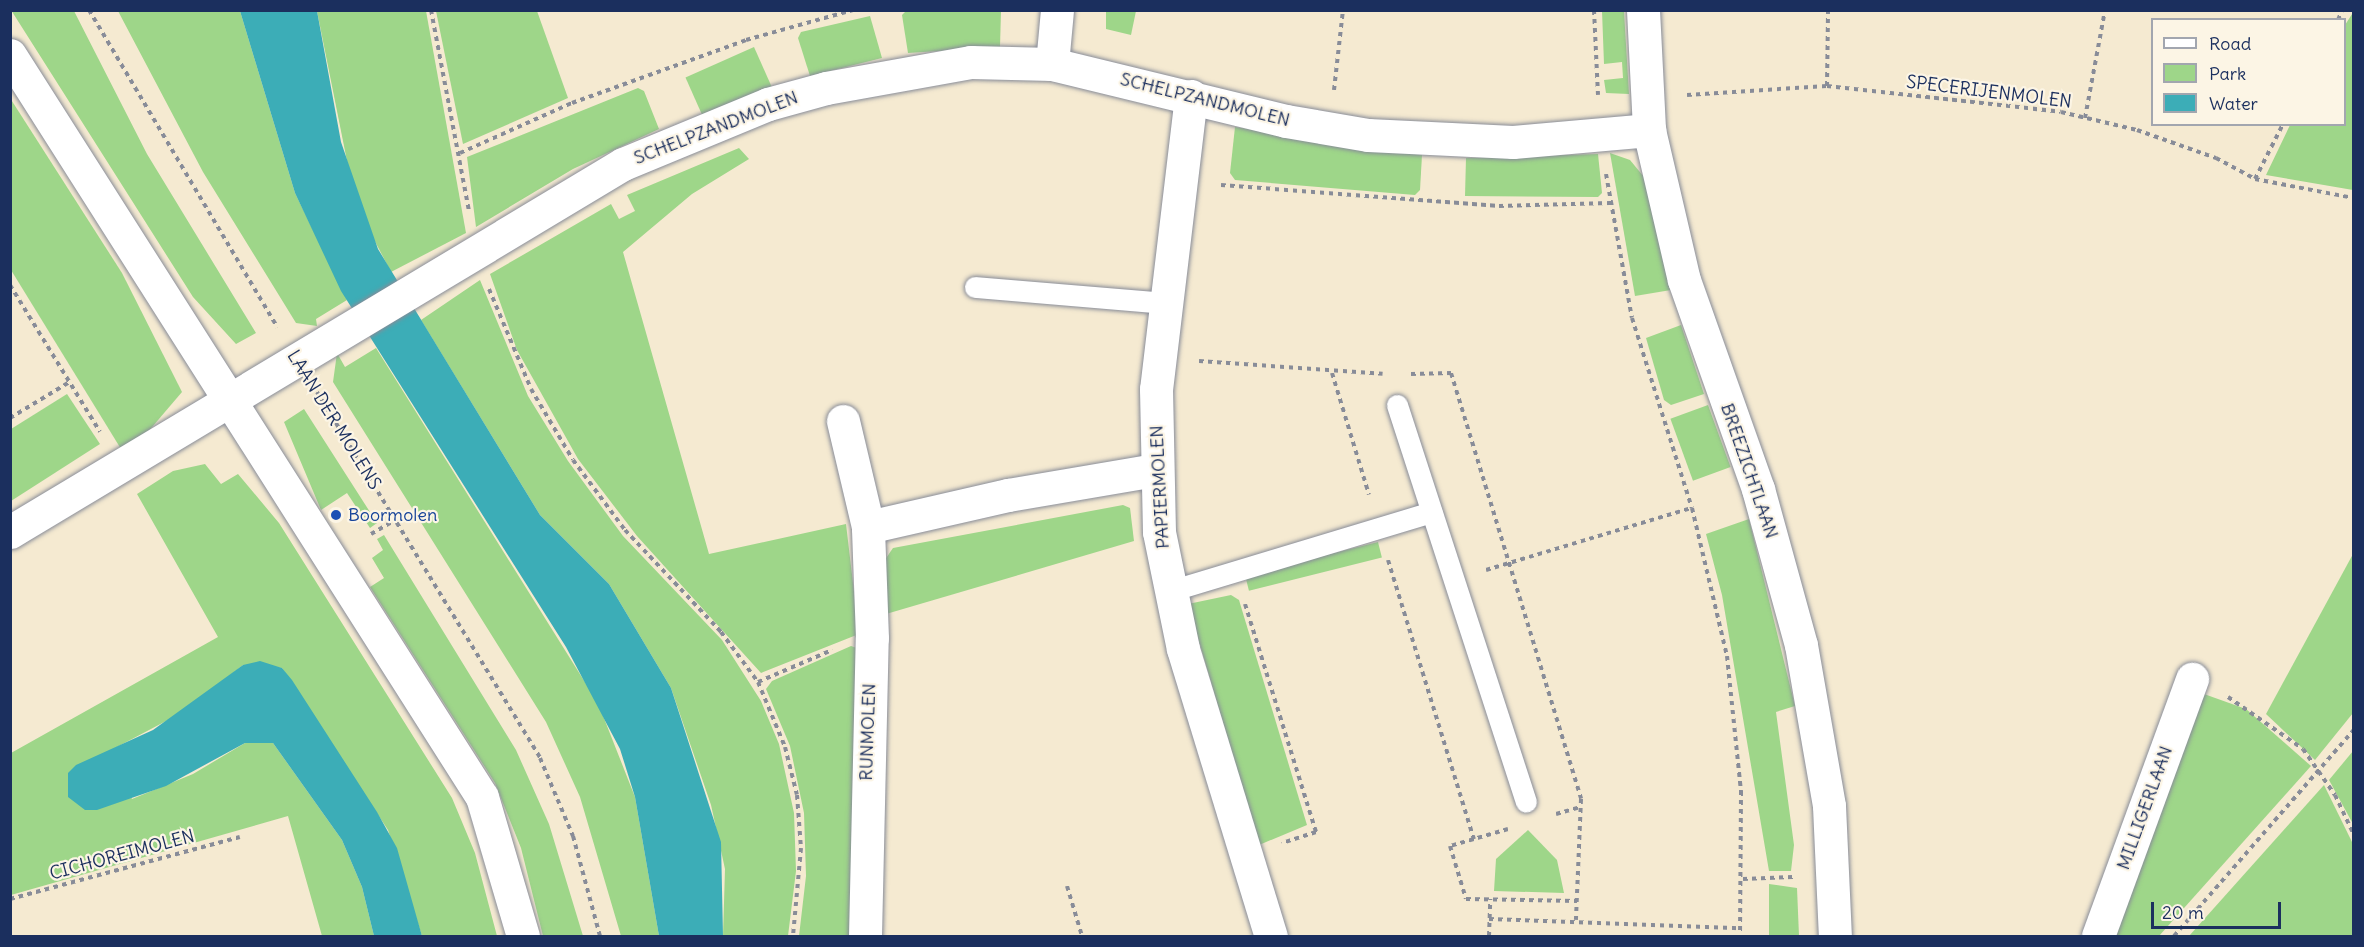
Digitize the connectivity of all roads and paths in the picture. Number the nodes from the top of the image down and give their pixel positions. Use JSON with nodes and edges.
{"nodes":[{"id":1,"x":89,"y":10,"type":"edge"},
{"id":2,"x":431,"y":10,"type":"edge"},
{"id":3,"x":853,"y":10,"type":"edge"},
{"id":4,"x":1057,"y":10,"type":"edge"},
{"id":5,"x":1343,"y":10,"type":"edge"},
{"id":6,"x":1594,"y":10,"type":"edge"},
{"id":7,"x":1643,"y":10,"type":"edge"},
{"id":8,"x":1828,"y":10,"type":"edge"},
{"id":9,"x":2105,"y":10,"type":"edge"},
{"id":10,"x":10,"y":55,"type":"edge"},
{"id":11,"x":1052,"y":64,"type":"junction"},
{"id":12,"x":1827,"y":86,"type":"junction"},
{"id":13,"x":1191,"y":96,"type":"junction"},
{"id":14,"x":1647,"y":98,"type":"junction"},
{"id":15,"x":2085,"y":118,"type":"junction"},
{"id":16,"x":2282,"y":126,"type":"edge"},
{"id":17,"x":1330,"y":129,"type":"junction"},
{"id":18,"x":1649,"y":130,"type":"junction"},
{"id":19,"x":1602,"y":136,"type":"junction"},
{"id":20,"x":460,"y":153,"type":"junction"},
{"id":21,"x":2255,"y":179,"type":"junction"},
{"id":22,"x":1178,"y":182,"type":"junction"},
{"id":23,"x":2354,"y":198,"type":"edge"},
{"id":24,"x":1610,"y":203,"type":"junction"},
{"id":25,"x":477,"y":248,"type":"junction"},
{"id":26,"x":10,"y":285,"type":"edge"},
{"id":27,"x":975,"y":287,"type":"dead end"},
{"id":28,"x":1164,"y":303,"type":"junction"},
{"id":29,"x":296,"y":359,"type":"junction"},
{"id":30,"x":1332,"y":373,"type":"dead end"},
{"id":31,"x":71,"y":381,"type":"junction"},
{"id":32,"x":231,"y":398,"type":"junction"},
{"id":33,"x":1397,"y":405,"type":"dead end"},
{"id":34,"x":10,"y":418,"type":"edge"},
{"id":35,"x":843,"y":421,"type":"dead end"},
{"id":36,"x":119,"y":467,"type":"junction"},
{"id":37,"x":1155,"y":470,"type":"junction"},
{"id":38,"x":1692,"y":508,"type":"junction"},
{"id":39,"x":1431,"y":512,"type":"junction"},
{"id":40,"x":397,"y":519,"type":"junction"},
{"id":41,"x":868,"y":527,"type":"junction"},
{"id":42,"x":1378,"y":528,"type":"junction"},
{"id":43,"x":10,"y":532,"type":"edge"},
{"id":44,"x":371,"y":534,"type":"dead end"},
{"id":45,"x":1235,"y":572,"type":"junction"},
{"id":46,"x":1454,"y":579,"type":"junction"},
{"id":47,"x":1170,"y":591,"type":"junction"},
{"id":48,"x":872,"y":638,"type":"junction"},
{"id":49,"x":2193,"y":679,"type":"joint"},
{"id":50,"x":758,"y":682,"type":"junction"},
{"id":51,"x":2354,"y":730,"type":"edge"},
{"id":52,"x":2321,"y":773,"type":"junction"},
{"id":53,"x":1526,"y":802,"type":"dead end"},
{"id":54,"x":1581,"y":807,"type":"dead end"},
{"id":55,"x":1549,"y":816,"type":"dead end"},
{"id":56,"x":1517,"y":826,"type":"dead end"},
{"id":57,"x":2354,"y":835,"type":"edge"},
{"id":58,"x":240,"y":837,"type":"dead end"},
{"id":59,"x":1474,"y":839,"type":"junction"},
{"id":60,"x":1246,"y":855,"type":"junction"},
{"id":61,"x":1834,"y":875,"type":"junction"},
{"id":62,"x":1743,"y":879,"type":"junction"},
{"id":63,"x":1067,"y":886,"type":"dead end"},
{"id":64,"x":10,"y":899,"type":"edge"},
{"id":65,"x":1490,"y":899,"type":"junction"},
{"id":66,"x":1577,"y":902,"type":"dead end"},
{"id":67,"x":1489,"y":919,"type":"junction"},
{"id":68,"x":1741,"y":928,"type":"junction"},
{"id":69,"x":523,"y":936,"type":"edge"},
{"id":70,"x":600,"y":936,"type":"edge"},
{"id":71,"x":794,"y":936,"type":"edge"},
{"id":72,"x":865,"y":936,"type":"edge"},
{"id":73,"x":1082,"y":936,"type":"edge"},
{"id":74,"x":1271,"y":936,"type":"edge"},
{"id":75,"x":1488,"y":936,"type":"edge"},
{"id":76,"x":1740,"y":936,"type":"edge"},
{"id":77,"x":1835,"y":936,"type":"edge"},
{"id":78,"x":2098,"y":936,"type":"edge"},
{"id":79,"x":2174,"y":936,"type":"edge"}],
"edges":[{"from":1,"to":29,"type":"path","name":"LAAN DER MOLENS"},
{"from":2,"to":20,"type":"path"},
{"from":3,"to":20,"type":"path"},
{"from":4,"to":11,"type":"street"},
{"from":5,"to":17,"type":"path"},
{"from":6,"to":19,"type":"path"},
{"from":7,"to":14,"type":"street","name":"BREEZICHTLAAN"},
{"from":8,"to":12,"type":"path"},
{"from":9,"to":15,"type":"path"},
{"from":10,"to":32,"type":"street"},
{"from":11,"to":13,"type":"street","name":"SCHELPZANDMOLEN"},
{"from":11,"to":25,"type":"street","name":"SCHELPZANDMOLEN"},
{"from":12,"to":14,"type":"path","name":"SPECERIJENMOLEN"},
{"from":12,"to":15,"type":"path","name":"SPECERIJENMOLEN"},
{"from":13,"to":17,"type":"street","name":"SCHELPZANDMOLEN"},
{"from":13,"to":22,"type":"street","name":"PAPIERMOLEN"},
{"from":14,"to":18,"type":"street","name":"BREEZICHTLAAN"},
{"from":15,"to":21,"type":"path","name":"SPECERIJENMOLEN"},
{"from":16,"to":21,"type":"path"},
{"from":17,"to":19,"type":"street","name":"SCHELPZANDMOLEN"},
{"from":18,"to":19,"type":"street","name":"SCHELPZANDMOLEN"},
{"from":18,"to":61,"type":"street","name":"BREEZICHTLAAN"},
{"from":19,"to":24,"type":"path"},
{"from":20,"to":25,"type":"path"},
{"from":21,"to":23,"type":"path","name":"SPECERIJENMOLEN"},
{"from":22,"to":24,"type":"path"},
{"from":22,"to":28,"type":"street","name":"PAPIERMOLEN"},
{"from":24,"to":38,"type":"path"},
{"from":25,"to":29,"type":"street","name":"SCHELPZANDMOLEN"},
{"from":25,"to":50,"type":"path"},
{"from":26,"to":31,"type":"path"},
{"from":27,"to":28,"type":"lane"},
{"from":28,"to":37,"type":"street","name":"PAPIERMOLEN"},
{"from":29,"to":32,"type":"street","name":"SCHELPZANDMOLEN"},
{"from":29,"to":40,"type":"path","name":"LAAN DER MOLENS"},
{"from":30,"to":42,"type":"path"},
{"from":31,"to":34,"type":"path"},
{"from":31,"to":36,"type":"path"},
{"from":32,"to":36,"type":"street"},
{"from":32,"to":69,"type":"street"},
{"from":33,"to":39,"type":"lane"},
{"from":35,"to":41,"type":"street","name":"RUNMOLEN"},
{"from":36,"to":43,"type":"street"},
{"from":37,"to":41,"type":"street"},
{"from":37,"to":47,"type":"street","name":"PAPIERMOLEN"},
{"from":38,"to":46,"type":"path"},
{"from":38,"to":62,"type":"path"},
{"from":39,"to":42,"type":"lane"},
{"from":39,"to":46,"type":"lane"},
{"from":40,"to":44,"type":"path"},
{"from":40,"to":70,"type":"path","name":"LAAN DER MOLENS"},
{"from":41,"to":48,"type":"street","name":"RUNMOLEN"},
{"from":42,"to":45,"type":"lane"},
{"from":42,"to":59,"type":"path"},
{"from":45,"to":47,"type":"lane"},
{"from":45,"to":60,"type":"path"},
{"from":46,"to":53,"type":"lane"},
{"from":47,"to":60,"type":"street","name":"PAPIERMOLEN"},
{"from":48,"to":50,"type":"path"},
{"from":48,"to":72,"type":"street","name":"RUNMOLEN"},
{"from":49,"to":52,"type":"path"},
{"from":49,"to":78,"type":"street","name":"MILLIGERLAAN"},
{"from":50,"to":71,"type":"path"},
{"from":51,"to":52,"type":"path"},
{"from":52,"to":57,"type":"path"},
{"from":52,"to":79,"type":"path"},
{"from":54,"to":55,"type":"path"},
{"from":56,"to":59,"type":"path"},
{"from":58,"to":64,"type":"path","name":"CICHOREIMOLEN"},
{"from":59,"to":65,"type":"path"},
{"from":60,"to":74,"type":"street","name":"PAPIERMOLEN"},
{"from":61,"to":62,"type":"path"},
{"from":61,"to":77,"type":"street","name":"BREEZICHTLAAN"},
{"from":62,"to":68,"type":"path"},
{"from":63,"to":73,"type":"path"},
{"from":65,"to":66,"type":"path"},
{"from":65,"to":67,"type":"path"},
{"from":67,"to":68,"type":"path"},
{"from":67,"to":75,"type":"path"},
{"from":68,"to":76,"type":"path"}]}
